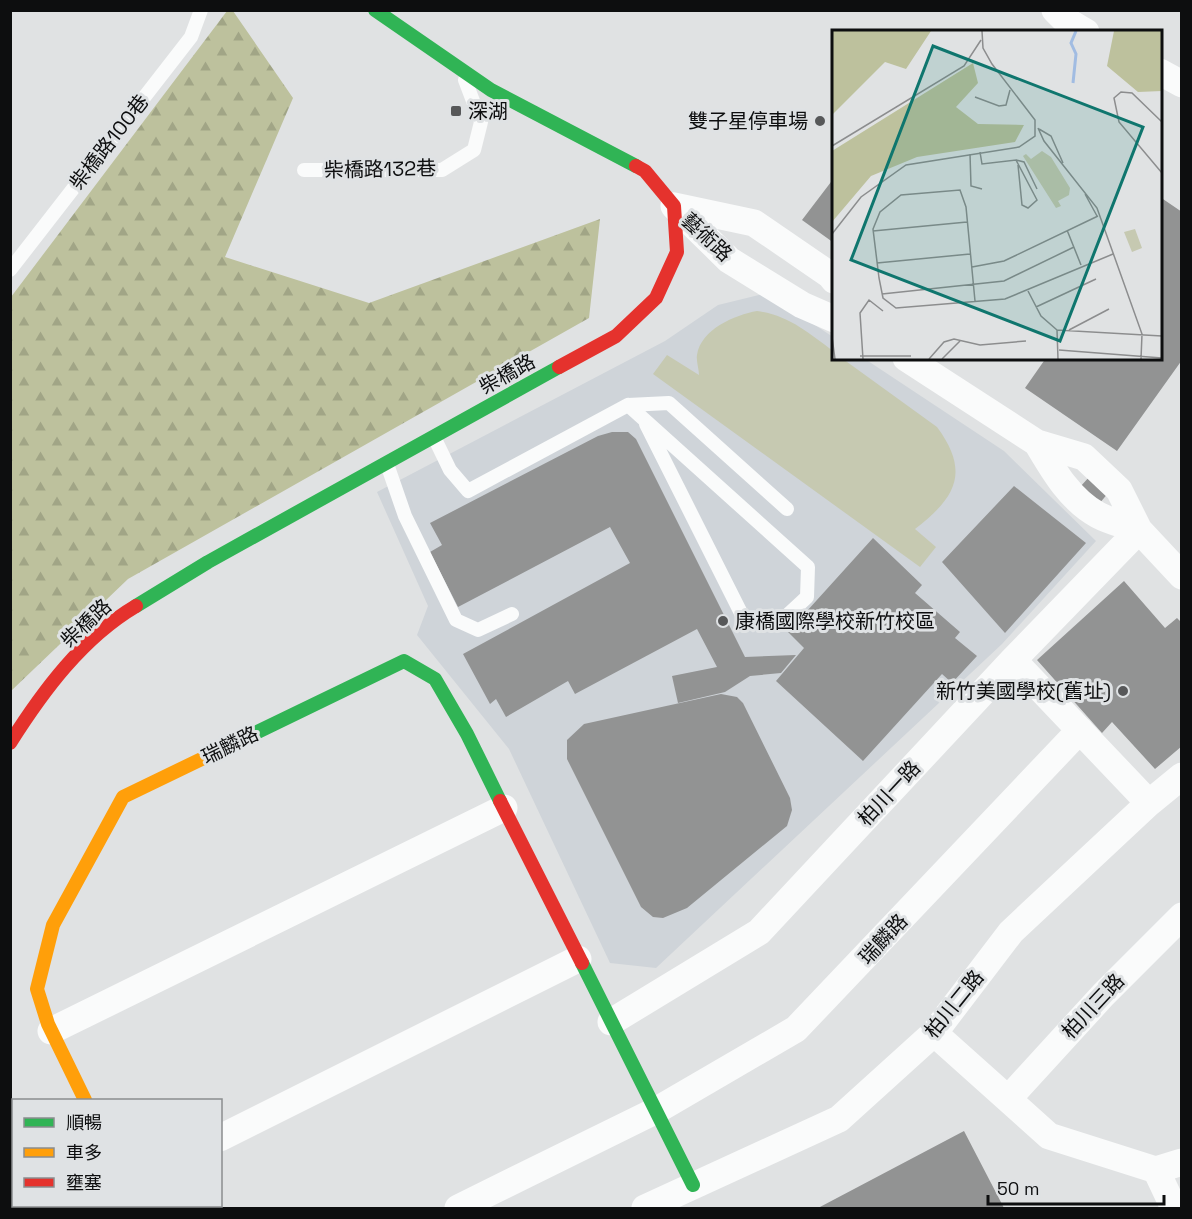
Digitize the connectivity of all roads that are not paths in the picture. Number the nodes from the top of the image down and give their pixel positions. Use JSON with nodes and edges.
{"nodes":[{"id":1,"x":201,"y":10,"type":"edge"},
{"id":2,"x":375,"y":10,"type":"edge"},
{"id":3,"x":1055,"y":10,"type":"edge"},
{"id":4,"x":1083,"y":30,"type":"edge"},
{"id":5,"x":461,"y":70,"type":"junction"},
{"id":6,"x":1162,"y":73,"type":"edge"},
{"id":7,"x":1182,"y":84,"type":"edge"},
{"id":8,"x":304,"y":170,"type":"dead end"},
{"id":9,"x":674,"y":206,"type":"junction"},
{"id":10,"x":10,"y":270,"type":"edge"},
{"id":11,"x":832,"y":279,"type":"edge"},
{"id":12,"x":832,"y":318,"type":"edge"},
{"id":13,"x":909,"y":360,"type":"edge"},
{"id":14,"x":628,"y":405,"type":"junction"},
{"id":15,"x":646,"y":424,"type":"junction"},
{"id":16,"x":434,"y":437,"type":"junction"},
{"id":17,"x":387,"y":464,"type":"junction"},
{"id":18,"x":787,"y":509,"type":"dead end"},
{"id":19,"x":1139,"y":530,"type":"junction"},
{"id":20,"x":1182,"y":576,"type":"edge"},
{"id":21,"x":512,"y":614,"type":"dead end"},
{"id":22,"x":1013,"y":660,"type":"junction"},
{"id":23,"x":1080,"y":730,"type":"junction"},
{"id":24,"x":10,"y":743,"type":"edge"},
{"id":25,"x":1182,"y":776,"type":"edge"},
{"id":26,"x":1149,"y":803,"type":"junction"},
{"id":27,"x":504,"y":808,"type":"junction"},
{"id":28,"x":1182,"y":916,"type":"edge"},
{"id":29,"x":578,"y":959,"type":"junction"},
{"id":30,"x":611,"y":1022,"type":"junction"},
{"id":31,"x":51,"y":1031,"type":"junction"},
{"id":32,"x":934,"y":1033,"type":"junction"},
{"id":33,"x":85,"y":1099,"type":"edge"},
{"id":34,"x":1008,"y":1099,"type":"junction"},
{"id":35,"x":657,"y":1110,"type":"junction"},
{"id":36,"x":222,"y":1137,"type":"edge"},
{"id":37,"x":1182,"y":1162,"type":"edge"},
{"id":38,"x":1156,"y":1170,"type":"junction"},
{"id":39,"x":693,"y":1185,"type":"junction"},
{"id":40,"x":458,"y":1209,"type":"edge"},
{"id":41,"x":645,"y":1209,"type":"edge"},
{"id":42,"x":1174,"y":1209,"type":"edge"}],
"edges":[{"from":1,"to":10,"type":"lane","name":"柴橋路100巷"},
{"from":2,"to":5,"type":"street"},
{"from":3,"to":4,"type":"street"},
{"from":5,"to":8,"type":"lane","name":"柴橋路132巷"},
{"from":5,"to":9,"type":"street"},
{"from":6,"to":7,"type":"street"},
{"from":9,"to":11,"type":"street","name":"藝術路"},
{"from":9,"to":12,"type":"street","name":"藝術路"},
{"from":9,"to":16,"type":"street","name":"柴橋路"},
{"from":13,"to":19,"type":"street"},
{"from":14,"to":15,"type":"lane"},
{"from":14,"to":16,"type":"lane"},
{"from":14,"to":18,"type":"lane"},
{"from":15,"to":15,"type":"lane"},
{"from":16,"to":17,"type":"street","name":"柴橋路"},
{"from":17,"to":21,"type":"lane"},
{"from":17,"to":24,"type":"street","name":"柴橋路"},
{"from":19,"to":20,"type":"street"},
{"from":19,"to":22,"type":"street","name":"柏川一路"},
{"from":22,"to":23,"type":"street"},
{"from":22,"to":30,"type":"street","name":"柏川一路"},
{"from":23,"to":26,"type":"street"},
{"from":23,"to":35,"type":"street","name":"瑞麟路"},
{"from":25,"to":26,"type":"street","name":"柏川二路"},
{"from":26,"to":32,"type":"street","name":"柏川二路"},
{"from":27,"to":29,"type":"street","name":"瑞麟路"},
{"from":27,"to":31,"type":"street"},
{"from":27,"to":31,"type":"street","name":"瑞麟路"},
{"from":28,"to":34,"type":"street","name":"柏川三路"},
{"from":29,"to":30,"type":"street","name":"瑞麟路"},
{"from":29,"to":36,"type":"street"},
{"from":30,"to":35,"type":"street","name":"瑞麟路"},
{"from":31,"to":33,"type":"street","name":"瑞麟路"},
{"from":32,"to":34,"type":"street"},
{"from":32,"to":39,"type":"street","name":"柏川二路"},
{"from":34,"to":38,"type":"street"},
{"from":35,"to":39,"type":"street","name":"瑞麟路"},
{"from":35,"to":40,"type":"street","name":"瑞麟路"},
{"from":37,"to":38,"type":"street"},
{"from":38,"to":42,"type":"street"},
{"from":39,"to":41,"type":"street"}]}
